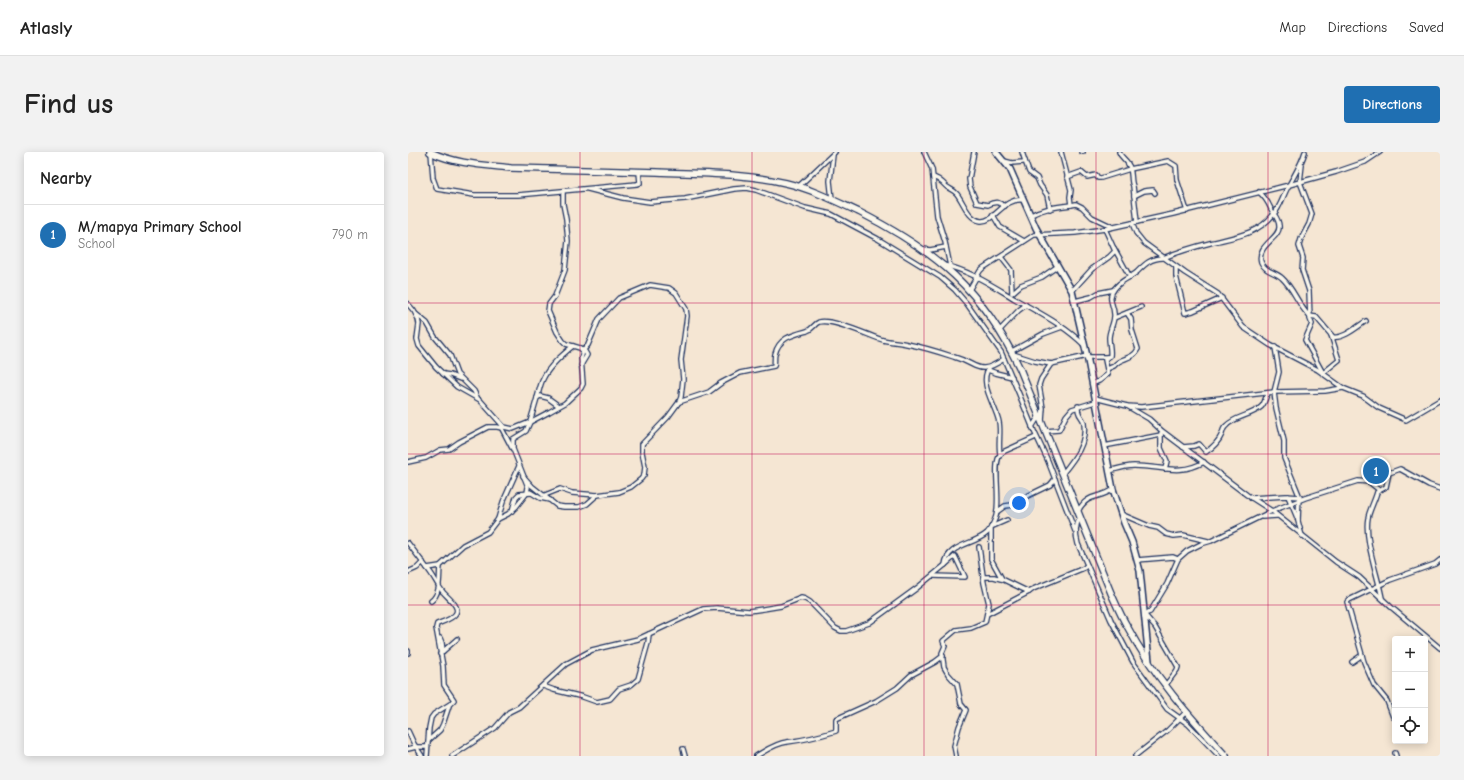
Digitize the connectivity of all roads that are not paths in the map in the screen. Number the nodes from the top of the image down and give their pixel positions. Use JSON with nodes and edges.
{"nodes":[{"id":1,"x":430,"y":152,"type":"edge"},
{"id":2,"x":924,"y":152,"type":"edge"},
{"id":3,"x":974,"y":152,"type":"edge"},
{"id":4,"x":996,"y":152,"type":"edge"},
{"id":5,"x":1022,"y":152,"type":"edge"},
{"id":6,"x":1061,"y":152,"type":"edge"},
{"id":7,"x":1119,"y":152,"type":"edge"},
{"id":8,"x":1304,"y":152,"type":"edge"},
{"id":9,"x":1309,"y":152,"type":"edge"},
{"id":10,"x":1380,"y":152,"type":"edge"},
{"id":11,"x":834,"y":154,"type":"edge"},
{"id":12,"x":1303,"y":158,"type":"junction"},
{"id":13,"x":1004,"y":161,"type":"junction"},
{"id":14,"x":1025,"y":161,"type":"junction"},
{"id":15,"x":1130,"y":169,"type":"junction"},
{"id":16,"x":639,"y":172,"type":"junction"},
{"id":17,"x":933,"y":177,"type":"junction"},
{"id":18,"x":1067,"y":177,"type":"junction"},
{"id":19,"x":1300,"y":182,"type":"junction"},
{"id":20,"x":799,"y":186,"type":"junction"},
{"id":21,"x":1289,"y":186,"type":"junction"},
{"id":22,"x":588,"y":189,"type":"junction"},
{"id":23,"x":563,"y":191,"type":"junction"},
{"id":24,"x":1259,"y":192,"type":"junction"},
{"id":25,"x":1154,"y":193,"type":"dead end"},
{"id":26,"x":1134,"y":196,"type":"junction"},
{"id":27,"x":832,"y":199,"type":"junction"},
{"id":28,"x":1024,"y":200,"type":"junction"},
{"id":29,"x":1071,"y":205,"type":"junction"},
{"id":30,"x":1005,"y":206,"type":"junction"},
{"id":31,"x":1050,"y":209,"type":"junction"},
{"id":32,"x":1187,"y":211,"type":"junction"},
{"id":33,"x":1274,"y":214,"type":"junction"},
{"id":34,"x":993,"y":215,"type":"junction"},
{"id":35,"x":1032,"y":215,"type":"junction"},
{"id":36,"x":1137,"y":222,"type":"junction"},
{"id":37,"x":1132,"y":223,"type":"junction"},
{"id":38,"x":1114,"y":227,"type":"junction"},
{"id":39,"x":1105,"y":229,"type":"junction"},
{"id":40,"x":1040,"y":235,"type":"junction"},
{"id":41,"x":1024,"y":241,"type":"junction"},
{"id":42,"x":946,"y":247,"type":"junction"},
{"id":43,"x":1114,"y":247,"type":"junction"},
{"id":44,"x":923,"y":249,"type":"junction"},
{"id":45,"x":1001,"y":257,"type":"junction"},
{"id":46,"x":1163,"y":258,"type":"junction"},
{"id":47,"x":943,"y":265,"type":"junction"},
{"id":48,"x":950,"y":266,"type":"junction"},
{"id":49,"x":1059,"y":266,"type":"junction"},
{"id":50,"x":1176,"y":267,"type":"junction"},
{"id":51,"x":976,"y":277,"type":"junction"},
{"id":52,"x":1130,"y":277,"type":"junction"},
{"id":53,"x":969,"y":290,"type":"junction"},
{"id":54,"x":1113,"y":290,"type":"junction"},
{"id":55,"x":1072,"y":291,"type":"junction"},
{"id":56,"x":1011,"y":295,"type":"junction"},
{"id":57,"x":1222,"y":298,"type":"junction"},
{"id":58,"x":1075,"y":301,"type":"junction"},
{"id":59,"x":408,"y":304,"type":"edge"},
{"id":60,"x":1026,"y":305,"type":"junction"},
{"id":61,"x":1142,"y":307,"type":"dead end"},
{"id":62,"x":415,"y":313,"type":"junction"},
{"id":63,"x":1127,"y":313,"type":"junction"},
{"id":64,"x":1309,"y":316,"type":"junction"},
{"id":65,"x":1113,"y":319,"type":"junction"},
{"id":66,"x":1366,"y":321,"type":"dead end"},
{"id":67,"x":1062,"y":327,"type":"junction"},
{"id":68,"x":1000,"y":330,"type":"junction"},
{"id":69,"x":1332,"y":335,"type":"junction"},
{"id":70,"x":573,"y":346,"type":"junction"},
{"id":71,"x":1084,"y":346,"type":"junction"},
{"id":72,"x":1274,"y":347,"type":"junction"},
{"id":73,"x":584,"y":351,"type":"junction"},
{"id":74,"x":1013,"y":352,"type":"junction"},
{"id":75,"x":1087,"y":356,"type":"junction"},
{"id":76,"x":1107,"y":357,"type":"junction"},
{"id":77,"x":1004,"y":359,"type":"junction"},
{"id":78,"x":1051,"y":364,"type":"junction"},
{"id":79,"x":1107,"y":368,"type":"junction"},
{"id":80,"x":988,"y":369,"type":"junction"},
{"id":81,"x":1323,"y":373,"type":"junction"},
{"id":82,"x":442,"y":374,"type":"junction"},
{"id":83,"x":1012,"y":377,"type":"junction"},
{"id":84,"x":461,"y":379,"type":"junction"},
{"id":85,"x":1092,"y":384,"type":"junction"},
{"id":86,"x":1343,"y":388,"type":"junction"},
{"id":87,"x":1274,"y":392,"type":"junction"},
{"id":88,"x":1268,"y":393,"type":"junction"},
{"id":89,"x":477,"y":398,"type":"junction"},
{"id":90,"x":537,"y":398,"type":"junction"},
{"id":91,"x":1095,"y":400,"type":"junction"},
{"id":92,"x":1440,"y":400,"type":"edge"},
{"id":93,"x":679,"y":402,"type":"junction"},
{"id":94,"x":559,"y":406,"type":"junction"},
{"id":95,"x":1078,"y":406,"type":"junction"},
{"id":96,"x":1127,"y":406,"type":"junction"},
{"id":97,"x":1041,"y":419,"type":"junction"},
{"id":98,"x":530,"y":422,"type":"junction"},
{"id":99,"x":500,"y":424,"type":"junction"},
{"id":100,"x":1032,"y":427,"type":"junction"},
{"id":101,"x":513,"y":429,"type":"junction"},
{"id":102,"x":503,"y":430,"type":"junction"},
{"id":103,"x":1045,"y":431,"type":"junction"},
{"id":104,"x":1161,"y":432,"type":"junction"},
{"id":105,"x":1036,"y":437,"type":"junction"},
{"id":106,"x":1104,"y":446,"type":"junction"},
{"id":107,"x":1183,"y":447,"type":"junction"},
{"id":108,"x":513,"y":449,"type":"junction"},
{"id":109,"x":1000,"y":454,"type":"junction"},
{"id":110,"x":408,"y":462,"type":"edge"},
{"id":111,"x":1204,"y":462,"type":"junction"},
{"id":112,"x":519,"y":466,"type":"junction"},
{"id":113,"x":1165,"y":469,"type":"junction"},
{"id":114,"x":1109,"y":471,"type":"junction"},
{"id":115,"x":1063,"y":473,"type":"junction"},
{"id":116,"x":523,"y":476,"type":"junction"},
{"id":117,"x":1055,"y":479,"type":"junction"},
{"id":118,"x":1113,"y":489,"type":"junction"},
{"id":119,"x":1440,"y":489,"type":"edge"},
{"id":120,"x":1378,"y":490,"type":"junction"},
{"id":121,"x":529,"y":493,"type":"junction"},
{"id":122,"x":545,"y":495,"type":"junction"},
{"id":123,"x":597,"y":496,"type":"junction"},
{"id":124,"x":1288,"y":496,"type":"junction"},
{"id":125,"x":1252,"y":498,"type":"junction"},
{"id":126,"x":1299,"y":499,"type":"junction"},
{"id":127,"x":550,"y":500,"type":"junction"},
{"id":128,"x":1292,"y":503,"type":"junction"},
{"id":129,"x":1078,"y":511,"type":"junction"},
{"id":130,"x":1272,"y":511,"type":"junction"},
{"id":131,"x":997,"y":512,"type":"junction"},
{"id":132,"x":1121,"y":514,"type":"junction"},
{"id":133,"x":1277,"y":516,"type":"junction"},
{"id":134,"x":1081,"y":517,"type":"junction"},
{"id":135,"x":1259,"y":518,"type":"junction"},
{"id":136,"x":498,"y":519,"type":"junction"},
{"id":137,"x":1008,"y":520,"type":"dead end"},
{"id":138,"x":1298,"y":521,"type":"junction"},
{"id":139,"x":991,"y":527,"type":"junction"},
{"id":140,"x":1075,"y":531,"type":"junction"},
{"id":141,"x":1302,"y":536,"type":"junction"},
{"id":142,"x":1211,"y":541,"type":"junction"},
{"id":143,"x":408,"y":543,"type":"edge"},
{"id":144,"x":978,"y":547,"type":"dead end"},
{"id":145,"x":1178,"y":559,"type":"junction"},
{"id":146,"x":1137,"y":560,"type":"junction"},
{"id":147,"x":1440,"y":560,"type":"edge"},
{"id":148,"x":423,"y":562,"type":"junction"},
{"id":149,"x":1087,"y":565,"type":"junction"},
{"id":150,"x":440,"y":566,"type":"junction"},
{"id":151,"x":945,"y":566,"type":"junction"},
{"id":152,"x":427,"y":568,"type":"junction"},
{"id":153,"x":408,"y":572,"type":"edge"},
{"id":154,"x":932,"y":576,"type":"junction"},
{"id":155,"x":983,"y":577,"type":"junction"},
{"id":156,"x":1002,"y":579,"type":"junction"},
{"id":157,"x":439,"y":584,"type":"junction"},
{"id":158,"x":1380,"y":585,"type":"junction"},
{"id":159,"x":1372,"y":588,"type":"junction"},
{"id":160,"x":1029,"y":592,"type":"junction"},
{"id":161,"x":1382,"y":598,"type":"junction"},
{"id":162,"x":431,"y":601,"type":"dead end"},
{"id":163,"x":987,"y":614,"type":"junction"},
{"id":164,"x":1144,"y":614,"type":"junction"},
{"id":165,"x":649,"y":634,"type":"junction"},
{"id":166,"x":457,"y":639,"type":"dead end"},
{"id":167,"x":1440,"y":648,"type":"edge"},
{"id":168,"x":442,"y":653,"type":"junction"},
{"id":169,"x":1362,"y":655,"type":"junction"},
{"id":170,"x":943,"y":656,"type":"junction"},
{"id":171,"x":1149,"y":662,"type":"junction"},
{"id":172,"x":1352,"y":662,"type":"dead end"},
{"id":173,"x":543,"y":686,"type":"junction"},
{"id":174,"x":1165,"y":686,"type":"junction"},
{"id":175,"x":450,"y":704,"type":"junction"},
{"id":176,"x":1186,"y":712,"type":"junction"},
{"id":177,"x":1392,"y":714,"type":"edge"},
{"id":178,"x":1181,"y":718,"type":"junction"},
{"id":179,"x":408,"y":731,"type":"edge"},
{"id":180,"x":412,"y":738,"type":"junction"},
{"id":181,"x":429,"y":740,"type":"junction"},
{"id":182,"x":408,"y":742,"type":"edge"},
{"id":183,"x":416,"y":747,"type":"junction"},
{"id":184,"x":427,"y":747,"type":"junction"},
{"id":185,"x":408,"y":749,"type":"edge"},
{"id":186,"x":683,"y":749,"type":"dead end"},
{"id":187,"x":422,"y":756,"type":"edge"},
{"id":188,"x":427,"y":756,"type":"edge"},
{"id":189,"x":452,"y":756,"type":"edge"},
{"id":190,"x":685,"y":756,"type":"edge"},
{"id":191,"x":756,"y":756,"type":"edge"},
{"id":192,"x":956,"y":756,"type":"edge"},
{"id":193,"x":1135,"y":756,"type":"edge"},
{"id":194,"x":1219,"y":756,"type":"edge"},
{"id":195,"x":1226,"y":756,"type":"edge"}],
"edges":[{"from":1,"to":16,"type":"main road"},
{"from":1,"to":23,"type":"street"},
{"from":2,"to":17,"type":"street"},
{"from":3,"to":30,"type":"street"},
{"from":4,"to":13,"type":"street"},
{"from":5,"to":14,"type":"street"},
{"from":6,"to":18,"type":"street"},
{"from":7,"to":15,"type":"street"},
{"from":8,"to":12,"type":"street"},
{"from":9,"to":12,"type":"street"},
{"from":10,"to":19,"type":"street"},
{"from":11,"to":20,"type":"street"},
{"from":11,"to":27,"type":"street"},
{"from":12,"to":19,"type":"street"},
{"from":12,"to":21,"type":"street"},
{"from":13,"to":14,"type":"street"},
{"from":13,"to":28,"type":"street"},
{"from":14,"to":31,"type":"street"},
{"from":15,"to":18,"type":"street"},
{"from":15,"to":26,"type":"street"},
{"from":15,"to":32,"type":"street"},
{"from":16,"to":20,"type":"main road"},
{"from":16,"to":22,"type":"street"},
{"from":17,"to":34,"type":"street"},
{"from":17,"to":42,"type":"street"},
{"from":18,"to":29,"type":"street"},
{"from":19,"to":21,"type":"street"},
{"from":19,"to":64,"type":"street"},
{"from":20,"to":27,"type":"main road"},
{"from":21,"to":24,"type":"street"},
{"from":21,"to":33,"type":"street"},
{"from":22,"to":23,"type":"street"},
{"from":22,"to":77,"type":"street"},
{"from":23,"to":70,"type":"street"},
{"from":24,"to":32,"type":"street"},
{"from":24,"to":33,"type":"street"},
{"from":25,"to":26,"type":"street"},
{"from":26,"to":36,"type":"street"},
{"from":27,"to":44,"type":"main road"},
{"from":28,"to":30,"type":"street"},
{"from":28,"to":35,"type":"street"},
{"from":29,"to":31,"type":"street"},
{"from":29,"to":38,"type":"street"},
{"from":30,"to":34,"type":"street"},
{"from":31,"to":35,"type":"street"},
{"from":32,"to":36,"type":"street"},
{"from":33,"to":46,"type":"street"},
{"from":33,"to":64,"type":"street"},
{"from":34,"to":41,"type":"street"},
{"from":35,"to":40,"type":"street"},
{"from":36,"to":37,"type":"street"},
{"from":37,"to":38,"type":"street"},
{"from":37,"to":46,"type":"street"},
{"from":38,"to":39,"type":"street"},
{"from":39,"to":40,"type":"street"},
{"from":39,"to":43,"type":"street"},
{"from":40,"to":41,"type":"street"},
{"from":40,"to":49,"type":"street"},
{"from":41,"to":45,"type":"street"},
{"from":42,"to":44,"type":"street"},
{"from":42,"to":48,"type":"street"},
{"from":43,"to":52,"type":"street"},
{"from":43,"to":55,"type":"street"},
{"from":44,"to":47,"type":"main road"},
{"from":45,"to":51,"type":"street"},
{"from":45,"to":56,"type":"street"},
{"from":46,"to":50,"type":"street"},
{"from":46,"to":52,"type":"street"},
{"from":47,"to":48,"type":"street"},
{"from":47,"to":53,"type":"main road"},
{"from":48,"to":51,"type":"street"},
{"from":49,"to":55,"type":"street"},
{"from":49,"to":56,"type":"street"},
{"from":50,"to":57,"type":"street"},
{"from":50,"to":57,"type":"street"},
{"from":51,"to":53,"type":"street"},
{"from":51,"to":56,"type":"street"},
{"from":52,"to":54,"type":"street"},
{"from":53,"to":68,"type":"main road"},
{"from":54,"to":58,"type":"street"},
{"from":54,"to":65,"type":"street"},
{"from":55,"to":58,"type":"street"},
{"from":56,"to":60,"type":"street"},
{"from":57,"to":72,"type":"street"},
{"from":58,"to":71,"type":"street"},
{"from":59,"to":62,"type":"street"},
{"from":60,"to":67,"type":"street"},
{"from":60,"to":68,"type":"street"},
{"from":61,"to":63,"type":"street"},
{"from":62,"to":82,"type":"street"},
{"from":62,"to":84,"type":"street"},
{"from":63,"to":65,"type":"street"},
{"from":63,"to":79,"type":"street"},
{"from":64,"to":69,"type":"street"},
{"from":64,"to":81,"type":"street"},
{"from":65,"to":76,"type":"street"},
{"from":66,"to":69,"type":"street"},
{"from":67,"to":71,"type":"street"},
{"from":67,"to":74,"type":"street"},
{"from":68,"to":74,"type":"main road"},
{"from":69,"to":81,"type":"street"},
{"from":70,"to":73,"type":"street"},
{"from":70,"to":90,"type":"street"},
{"from":71,"to":75,"type":"street"},
{"from":72,"to":81,"type":"street"},
{"from":72,"to":87,"type":"street"},
{"from":73,"to":93,"type":"street"},
{"from":73,"to":94,"type":"street"},
{"from":74,"to":78,"type":"street"},
{"from":74,"to":97,"type":"main road"},
{"from":75,"to":76,"type":"street"},
{"from":75,"to":78,"type":"street"},
{"from":75,"to":85,"type":"street"},
{"from":76,"to":79,"type":"street"},
{"from":77,"to":80,"type":"street"},
{"from":77,"to":83,"type":"street"},
{"from":78,"to":97,"type":"street"},
{"from":79,"to":85,"type":"street"},
{"from":80,"to":83,"type":"street"},
{"from":80,"to":93,"type":"street"},
{"from":80,"to":109,"type":"street"},
{"from":81,"to":86,"type":"street"},
{"from":82,"to":84,"type":"street"},
{"from":82,"to":89,"type":"street"},
{"from":83,"to":100,"type":"street"},
{"from":84,"to":89,"type":"street"},
{"from":85,"to":91,"type":"street"},
{"from":86,"to":87,"type":"street"},
{"from":86,"to":92,"type":"street"},
{"from":87,"to":88,"type":"street"},
{"from":87,"to":126,"type":"street"},
{"from":88,"to":96,"type":"street"},
{"from":88,"to":107,"type":"street"},
{"from":89,"to":99,"type":"street"},
{"from":90,"to":94,"type":"street"},
{"from":90,"to":98,"type":"street"},
{"from":91,"to":95,"type":"street"},
{"from":91,"to":96,"type":"street"},
{"from":91,"to":106,"type":"street"},
{"from":93,"to":123,"type":"street"},
{"from":94,"to":98,"type":"street"},
{"from":95,"to":103,"type":"street"},
{"from":95,"to":115,"type":"street"},
{"from":96,"to":104,"type":"street"},
{"from":97,"to":100,"type":"street"},
{"from":97,"to":103,"type":"main road"},
{"from":98,"to":101,"type":"street"},
{"from":98,"to":108,"type":"street"},
{"from":99,"to":101,"type":"street"},
{"from":99,"to":102,"type":"street"},
{"from":100,"to":105,"type":"street"},
{"from":101,"to":102,"type":"street"},
{"from":102,"to":108,"type":"street"},
{"from":102,"to":110,"type":"street"},
{"from":103,"to":115,"type":"main road"},
{"from":104,"to":106,"type":"street"},
{"from":104,"to":107,"type":"street"},
{"from":104,"to":113,"type":"street"},
{"from":105,"to":109,"type":"street"},
{"from":105,"to":117,"type":"street"},
{"from":106,"to":114,"type":"street"},
{"from":107,"to":111,"type":"street"},
{"from":108,"to":112,"type":"street"},
{"from":109,"to":131,"type":"street"},
{"from":111,"to":113,"type":"street"},
{"from":111,"to":125,"type":"street"},
{"from":112,"to":116,"type":"street"},
{"from":112,"to":136,"type":"street"},
{"from":113,"to":114,"type":"street"},
{"from":114,"to":118,"type":"street"},
{"from":115,"to":129,"type":"main road"},
{"from":116,"to":121,"type":"street"},
{"from":116,"to":122,"type":"street"},
{"from":117,"to":131,"type":"street"},
{"from":117,"to":140,"type":"street"},
{"from":118,"to":129,"type":"street"},
{"from":118,"to":132,"type":"street"},
{"from":119,"to":120,"type":"street"},
{"from":120,"to":126,"type":"street"},
{"from":120,"to":158,"type":"street"},
{"from":121,"to":127,"type":"street"},
{"from":121,"to":136,"type":"street"},
{"from":122,"to":123,"type":"street"},
{"from":122,"to":127,"type":"street"},
{"from":123,"to":127,"type":"street"},
{"from":124,"to":125,"type":"street"},
{"from":124,"to":126,"type":"street"},
{"from":124,"to":128,"type":"street"},
{"from":125,"to":130,"type":"street"},
{"from":126,"to":128,"type":"street"},
{"from":126,"to":138,"type":"street"},
{"from":128,"to":130,"type":"street"},
{"from":128,"to":138,"type":"street"},
{"from":129,"to":134,"type":"main road"},
{"from":130,"to":133,"type":"street"},
{"from":130,"to":135,"type":"street"},
{"from":131,"to":139,"type":"street"},
{"from":132,"to":142,"type":"street"},
{"from":132,"to":146,"type":"street"},
{"from":133,"to":135,"type":"street"},
{"from":133,"to":141,"type":"street"},
{"from":134,"to":140,"type":"street"},
{"from":134,"to":171,"type":"main road"},
{"from":135,"to":142,"type":"street"},
{"from":136,"to":150,"type":"street"},
{"from":137,"to":139,"type":"street"},
{"from":138,"to":141,"type":"street"},
{"from":139,"to":151,"type":"street"},
{"from":139,"to":156,"type":"street"},
{"from":140,"to":149,"type":"street"},
{"from":141,"to":159,"type":"street"},
{"from":142,"to":145,"type":"street"},
{"from":143,"to":148,"type":"street"},
{"from":144,"to":155,"type":"street"},
{"from":145,"to":146,"type":"street"},
{"from":145,"to":164,"type":"street"},
{"from":146,"to":164,"type":"street"},
{"from":147,"to":158,"type":"street"},
{"from":148,"to":152,"type":"street"},
{"from":148,"to":153,"type":"street"},
{"from":149,"to":160,"type":"street"},
{"from":149,"to":178,"type":"street"},
{"from":150,"to":152,"type":"street"},
{"from":150,"to":157,"type":"street"},
{"from":151,"to":154,"type":"street"},
{"from":151,"to":154,"type":"street"},
{"from":152,"to":157,"type":"street"},
{"from":154,"to":165,"type":"street"},
{"from":155,"to":156,"type":"street"},
{"from":155,"to":163,"type":"street"},
{"from":156,"to":160,"type":"street"},
{"from":157,"to":162,"type":"street"},
{"from":157,"to":168,"type":"street"},
{"from":158,"to":159,"type":"street"},
{"from":158,"to":161,"type":"street"},
{"from":159,"to":161,"type":"street"},
{"from":159,"to":169,"type":"street"},
{"from":160,"to":163,"type":"street"},
{"from":161,"to":167,"type":"street"},
{"from":163,"to":170,"type":"street"},
{"from":164,"to":171,"type":"street"},
{"from":164,"to":174,"type":"street"},
{"from":165,"to":173,"type":"street"},
{"from":165,"to":173,"type":"street"},
{"from":166,"to":168,"type":"street"},
{"from":168,"to":175,"type":"street"},
{"from":169,"to":172,"type":"street"},
{"from":169,"to":177,"type":"street"},
{"from":170,"to":191,"type":"street"},
{"from":170,"to":192,"type":"street"},
{"from":171,"to":174,"type":"main road"},
{"from":173,"to":189,"type":"street"},
{"from":174,"to":176,"type":"main road"},
{"from":175,"to":181,"type":"street"},
{"from":175,"to":181,"type":"street"},
{"from":176,"to":178,"type":"street"},
{"from":176,"to":195,"type":"main road"},
{"from":178,"to":193,"type":"street"},
{"from":178,"to":194,"type":"street"},
{"from":179,"to":180,"type":"street"},
{"from":180,"to":182,"type":"street"},
{"from":180,"to":183,"type":"street"},
{"from":181,"to":184,"type":"street"},
{"from":183,"to":184,"type":"street"},
{"from":183,"to":185,"type":"street"},
{"from":183,"to":187,"type":"street"},
{"from":184,"to":188,"type":"street"},
{"from":186,"to":190,"type":"street"}]}
